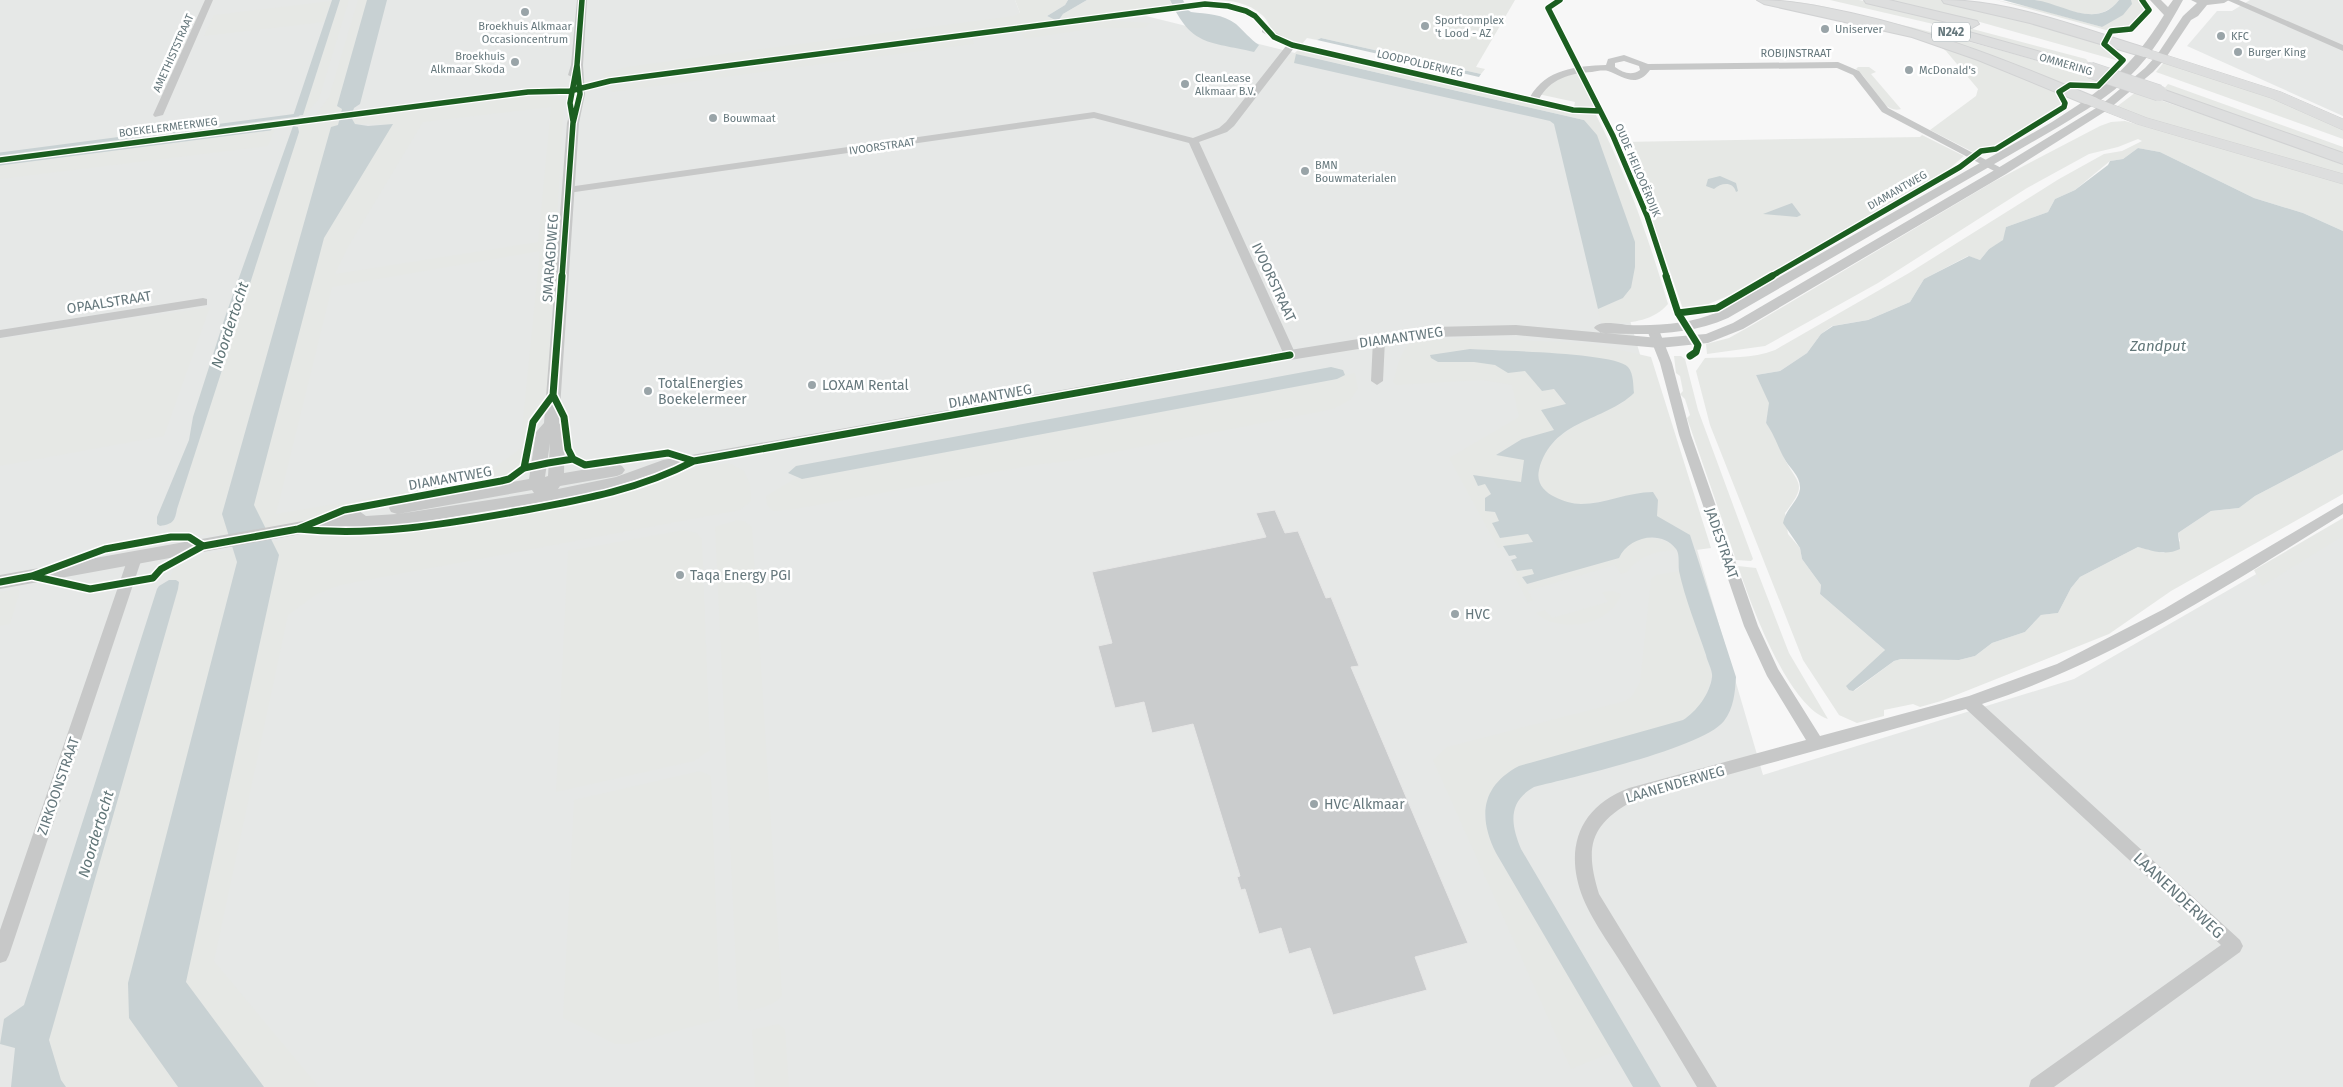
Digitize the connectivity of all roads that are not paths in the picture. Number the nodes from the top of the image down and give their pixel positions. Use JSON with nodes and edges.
{"nodes":[{"id":1,"x":210,"y":0,"type":"edge"},
{"id":2,"x":582,"y":0,"type":"edge"},
{"id":3,"x":1764,"y":0,"type":"edge"},
{"id":4,"x":1810,"y":0,"type":"edge"},
{"id":5,"x":1871,"y":0,"type":"edge"},
{"id":6,"x":1949,"y":0,"type":"edge"},
{"id":7,"x":2155,"y":0,"type":"edge"},
{"id":8,"x":2178,"y":0,"type":"edge"},
{"id":9,"x":2192,"y":0,"type":"edge"},
{"id":10,"x":2225,"y":0,"type":"edge"},
{"id":11,"x":2200,"y":1,"type":"edge"},
{"id":12,"x":2169,"y":14,"type":"junction"},
{"id":13,"x":2187,"y":18,"type":"junction"},
{"id":14,"x":1266,"y":30,"type":"dead end"},
{"id":15,"x":1292,"y":45,"type":"junction"},
{"id":16,"x":2148,"y":47,"type":"junction"},
{"id":17,"x":2343,"y":48,"type":"edge"},
{"id":18,"x":2161,"y":57,"type":"junction"},
{"id":19,"x":2096,"y":65,"type":"junction"},
{"id":20,"x":1645,"y":67,"type":"junction"},
{"id":21,"x":1610,"y":68,"type":"junction"},
{"id":22,"x":2114,"y":84,"type":"joint"},
{"id":23,"x":2164,"y":87,"type":"junction"},
{"id":24,"x":2128,"y":90,"type":"joint"},
{"id":25,"x":1533,"y":100,"type":"junction"},
{"id":26,"x":2098,"y":104,"type":"junction"},
{"id":27,"x":1573,"y":110,"type":"dead end"},
{"id":28,"x":158,"y":115,"type":"dead end"},
{"id":29,"x":2343,"y":125,"type":"edge"},
{"id":30,"x":1193,"y":140,"type":"junction"},
{"id":31,"x":2343,"y":144,"type":"edge"},
{"id":32,"x":2343,"y":159,"type":"edge"},
{"id":33,"x":1988,"y":163,"type":"junction"},
{"id":34,"x":2002,"y":171,"type":"junction"},
{"id":35,"x":2343,"y":179,"type":"edge"},
{"id":36,"x":568,"y":190,"type":"junction"},
{"id":37,"x":203,"y":302,"type":"dead end"},
{"id":38,"x":1653,"y":330,"type":"junction"},
{"id":39,"x":1548,"y":332,"type":"junction"},
{"id":40,"x":0,"y":334,"type":"edge"},
{"id":41,"x":1379,"y":340,"type":"junction"},
{"id":42,"x":1659,"y":343,"type":"junction"},
{"id":43,"x":1290,"y":355,"type":"junction"},
{"id":44,"x":1377,"y":381,"type":"dead end"},
{"id":45,"x":551,"y":424,"type":"junction"},
{"id":46,"x":663,"y":466,"type":"junction"},
{"id":47,"x":556,"y":481,"type":"junction"},
{"id":48,"x":541,"y":490,"type":"junction"},
{"id":49,"x":2343,"y":508,"type":"edge"},
{"id":50,"x":135,"y":558,"type":"junction"},
{"id":51,"x":0,"y":582,"type":"edge"},
{"id":52,"x":1969,"y":702,"type":"junction"},
{"id":53,"x":1817,"y":744,"type":"junction"},
{"id":54,"x":0,"y":956,"type":"edge"},
{"id":55,"x":1708,"y":1087,"type":"edge"},
{"id":56,"x":2038,"y":1087,"type":"edge"}],
"edges":[{"from":1,"to":28,"type":"street","name":"AMETHISTSTRAAT"},
{"from":2,"to":36,"type":"street","name":"SMARAGDWEG"},
{"from":3,"to":26,"type":"highway","number":"N242"},
{"from":4,"to":19,"type":"highway","name":"OMMERING","number":"N242"},
{"from":5,"to":19,"type":"highway","name":"OMMERING","number":"N242"},
{"from":6,"to":16,"type":"highway","number":"N242"},
{"from":7,"to":12,"type":"street"},
{"from":8,"to":12,"type":"street"},
{"from":9,"to":13,"type":"street"},
{"from":10,"to":11,"type":"street"},
{"from":10,"to":17,"type":"street"},
{"from":11,"to":13,"type":"street"},
{"from":12,"to":16,"type":"street"},
{"from":13,"to":18,"type":"street"},
{"from":14,"to":15,"type":"street","name":"LOODPOLDERWEG"},
{"from":15,"to":25,"type":"street","name":"LOODPOLDERWEG"},
{"from":15,"to":30,"type":"street"},
{"from":16,"to":18,"type":"main road","number":"N242"},
{"from":16,"to":22,"type":"street"},
{"from":18,"to":24,"type":"street"},
{"from":18,"to":29,"type":"main road","number":"N242"},
{"from":19,"to":23,"type":"highway","name":"OMMERING","number":"N242","bridge":true},
{"from":20,"to":21,"type":"street"},
{"from":20,"to":21,"type":"street"},
{"from":20,"to":33,"type":"street","name":"ROBIJNSTRAAT"},
{"from":21,"to":25,"type":"street"},
{"from":22,"to":26,"type":"street","name":"DIAMANTWEG"},
{"from":23,"to":31,"type":"highway","name":"OMMERING","number":"N242"},
{"from":23,"to":32,"type":"highway","name":"OMMERING","number":"N242"},
{"from":24,"to":26,"type":"street","name":"DIAMANTWEG"},
{"from":25,"to":27,"type":"street","name":"LOODPOLDERWEG"},
{"from":26,"to":33,"type":"street","name":"DIAMANTWEG"},
{"from":26,"to":34,"type":"street","name":"DIAMANTWEG"},
{"from":26,"to":35,"type":"main road","number":"N242"},
{"from":30,"to":36,"type":"street","name":"IVOORSTRAAT"},
{"from":30,"to":43,"type":"street","name":"IVOORSTRAAT"},
{"from":33,"to":34,"type":"street","name":"ROBIJNSTRAAT"},
{"from":33,"to":38,"type":"street","name":"DIAMANTWEG"},
{"from":34,"to":42,"type":"street","name":"DIAMANTWEG"},
{"from":36,"to":45,"type":"street","name":"SMARAGDWEG"},
{"from":37,"to":40,"type":"street","name":"OPAALSTRAAT"},
{"from":38,"to":39,"type":"street","name":"DIAMANTWEG"},
{"from":38,"to":42,"type":"street","name":"JADESTRAAT"},
{"from":39,"to":41,"type":"street","name":"DIAMANTWEG"},
{"from":39,"to":42,"type":"street","name":"DIAMANTWEG"},
{"from":41,"to":43,"type":"street","name":"DIAMANTWEG"},
{"from":41,"to":44,"type":"street"},
{"from":42,"to":53,"type":"street","name":"JADESTRAAT"},
{"from":43,"to":46,"type":"street","name":"DIAMANTWEG"},
{"from":45,"to":47,"type":"street","name":"SMARAGDWEG"},
{"from":45,"to":48,"type":"street","name":"SMARAGDWEG"},
{"from":46,"to":47,"type":"street","name":"DIAMANTWEG"},
{"from":46,"to":48,"type":"street","name":"DIAMANTWEG"},
{"from":47,"to":48,"type":"street","name":"DIAMANTWEG"},
{"from":48,"to":50,"type":"street","name":"DIAMANTWEG"},
{"from":49,"to":52,"type":"street","name":"LAANENDERWEG"},
{"from":50,"to":51,"type":"street","name":"DIAMANTWEG"},
{"from":50,"to":54,"type":"street","name":"ZIRKOONSTRAAT"},
{"from":52,"to":53,"type":"street","name":"LAANENDERWEG"},
{"from":52,"to":56,"type":"street","name":"LAANENDERWEG"},
{"from":53,"to":55,"type":"street","name":"LAANENDERWEG"}]}
